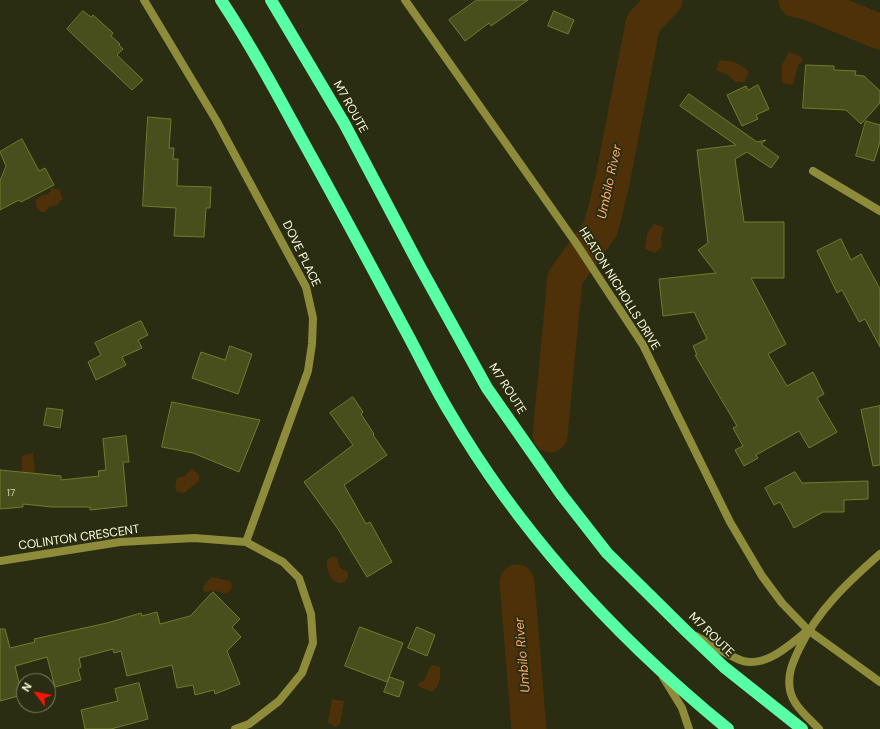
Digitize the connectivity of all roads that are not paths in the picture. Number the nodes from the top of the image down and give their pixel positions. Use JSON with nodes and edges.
{"nodes":[{"id":1,"x":144,"y":0,"type":"edge"},
{"id":2,"x":221,"y":0,"type":"edge"},
{"id":3,"x":271,"y":0,"type":"edge"},
{"id":4,"x":405,"y":0,"type":"edge"},
{"id":5,"x":813,"y":171,"type":"dead end"},
{"id":6,"x":880,"y":211,"type":"edge"},
{"id":7,"x":246,"y":542,"type":"junction"},
{"id":8,"x":880,"y":554,"type":"edge"},
{"id":9,"x":0,"y":561,"type":"edge"},
{"id":10,"x":808,"y":630,"type":"junction"},
{"id":11,"x":686,"y":631,"type":"junction"},
{"id":12,"x":657,"y":668,"type":"junction"},
{"id":13,"x":880,"y":682,"type":"edge"},
{"id":14,"x":236,"y":729,"type":"edge"},
{"id":15,"x":689,"y":729,"type":"edge"},
{"id":16,"x":728,"y":729,"type":"edge"},
{"id":17,"x":802,"y":729,"type":"edge"},
{"id":18,"x":819,"y":729,"type":"edge"}],
"edges":[{"from":1,"to":7,"type":"street","name":"DOVE PLACE"},
{"from":2,"to":12,"type":"highway"},
{"from":3,"to":11,"type":"highway","name":"M7 ROUTE"},
{"from":4,"to":10,"type":"street","name":"HEATON NICHOLLS DRIVE"},
{"from":5,"to":6,"type":"street"},
{"from":7,"to":9,"type":"street","name":"COLINTON CRESCENT"},
{"from":7,"to":14,"type":"street","name":"COLINTON CRESCENT"},
{"from":8,"to":10,"type":"street"},
{"from":10,"to":11,"type":"street"},
{"from":10,"to":13,"type":"street","name":"HEATON NICHOLLS DRIVE"},
{"from":10,"to":18,"type":"street"},
{"from":11,"to":17,"type":"highway","name":"M7 ROUTE"},
{"from":12,"to":15,"type":"street"},
{"from":12,"to":16,"type":"highway"}]}
